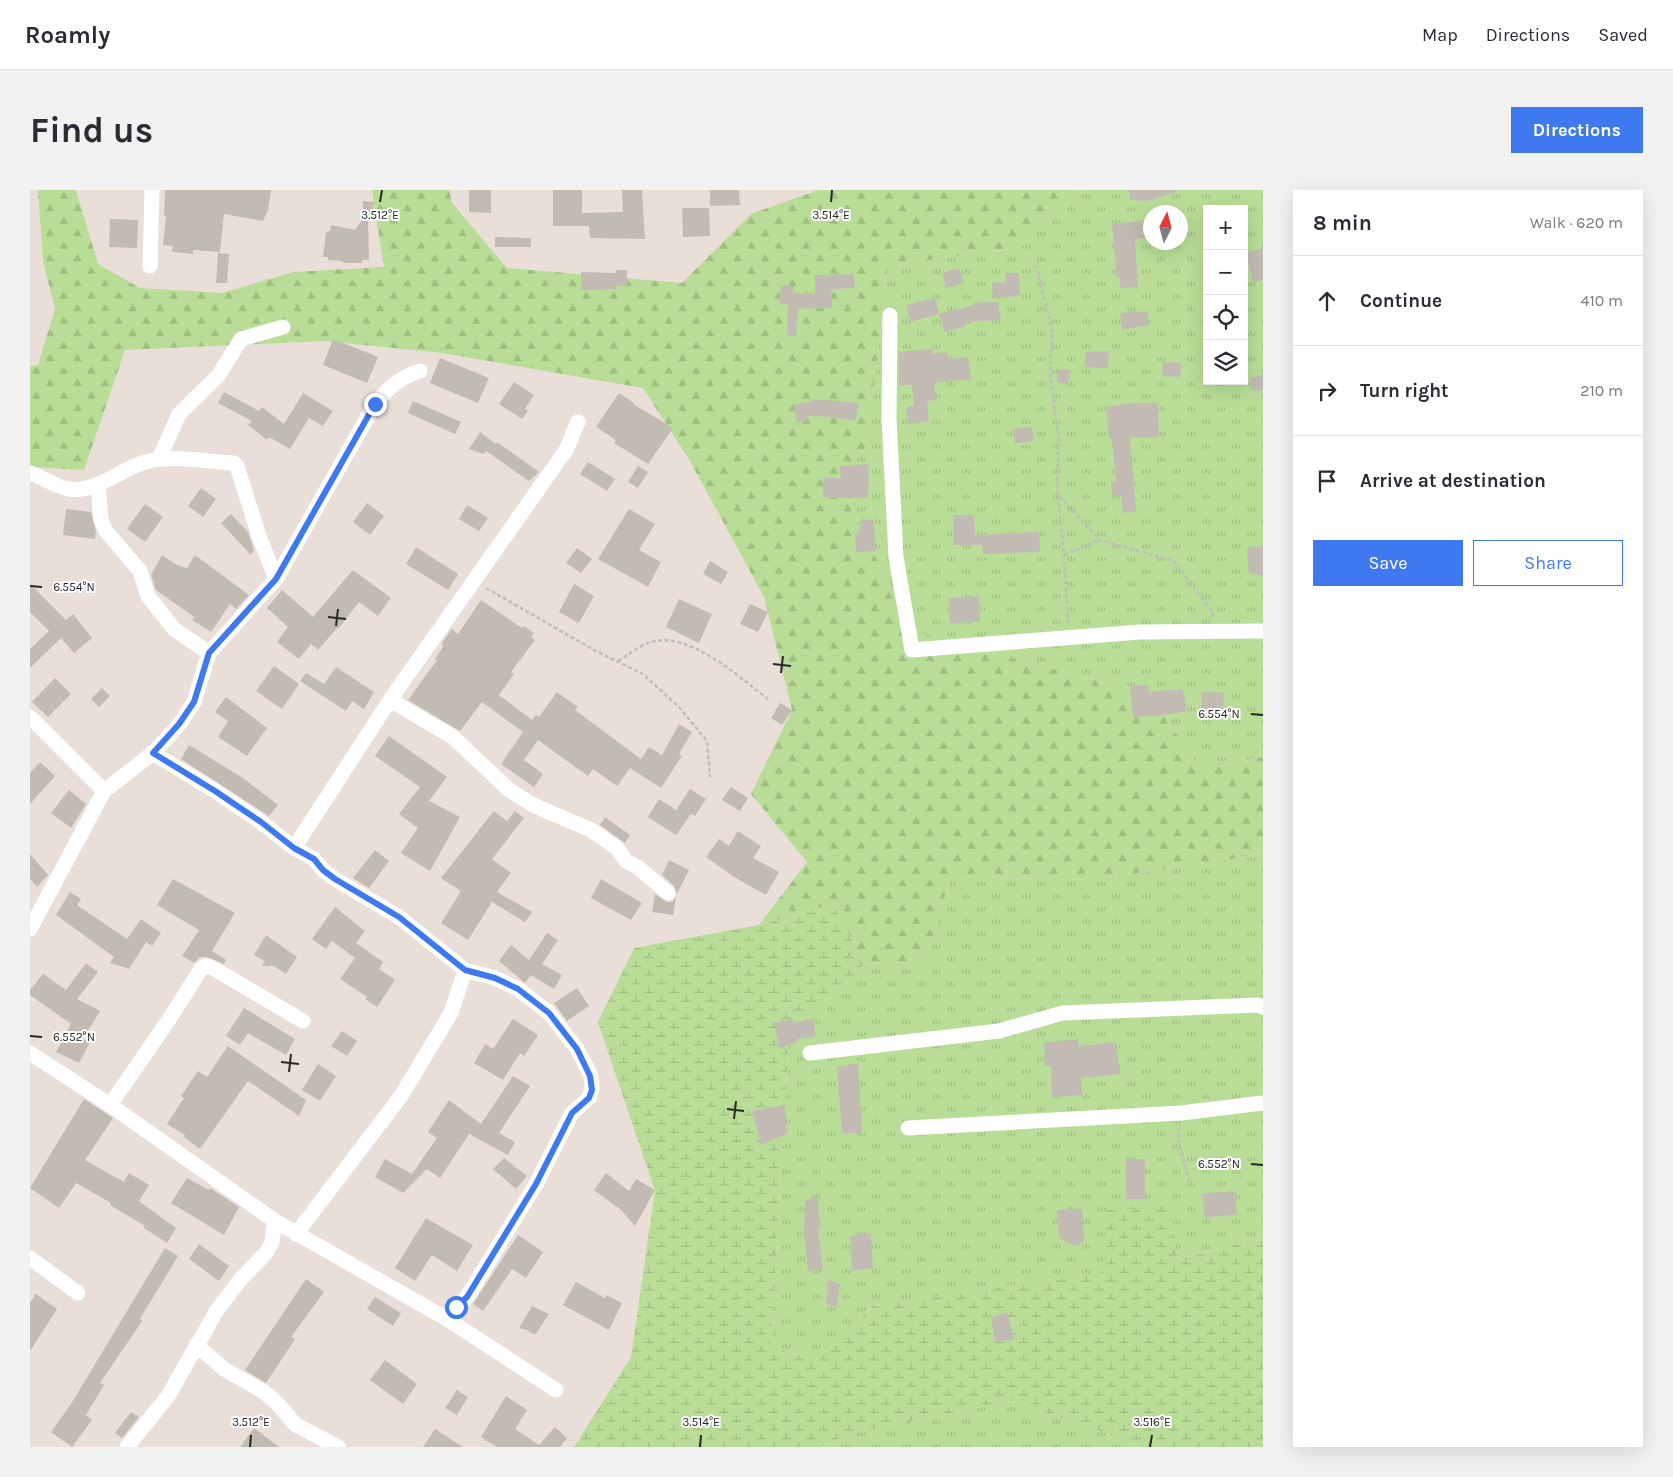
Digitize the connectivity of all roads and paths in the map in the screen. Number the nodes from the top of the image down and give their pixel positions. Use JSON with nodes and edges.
{"nodes":[{"id":1,"x":152,"y":190,"type":"edge"},
{"id":2,"x":1036,"y":265,"type":"dead end"},
{"id":3,"x":150,"y":266,"type":"dead end"},
{"id":4,"x":890,"y":315,"type":"dead end"},
{"id":5,"x":282,"y":327,"type":"dead end"},
{"id":6,"x":420,"y":371,"type":"dead end"},
{"id":7,"x":578,"y":422,"type":"dead end"},
{"id":8,"x":158,"y":459,"type":"junction"},
{"id":9,"x":30,"y":473,"type":"edge"},
{"id":10,"x":98,"y":484,"type":"junction"},
{"id":11,"x":1058,"y":495,"type":"junction"},
{"id":12,"x":1100,"y":540,"type":"junction"},
{"id":13,"x":1064,"y":555,"type":"junction"},
{"id":14,"x":276,"y":579,"type":"junction"},
{"id":15,"x":475,"y":582,"type":"junction"},
{"id":16,"x":1215,"y":632,"type":"junction"},
{"id":17,"x":1263,"y":632,"type":"edge"},
{"id":18,"x":1068,"y":638,"type":"junction"},
{"id":19,"x":209,"y":653,"type":"junction"},
{"id":20,"x":618,"y":662,"type":"junction"},
{"id":21,"x":390,"y":700,"type":"junction"},
{"id":22,"x":770,"y":700,"type":"dead end"},
{"id":23,"x":30,"y":717,"type":"edge"},
{"id":24,"x":153,"y":753,"type":"junction"},
{"id":25,"x":710,"y":777,"type":"dead end"},
{"id":26,"x":104,"y":790,"type":"junction"},
{"id":27,"x":294,"y":848,"type":"junction"},
{"id":28,"x":668,"y":893,"type":"dead end"},
{"id":29,"x":30,"y":929,"type":"edge"},
{"id":30,"x":465,"y":970,"type":"junction"},
{"id":31,"x":1263,"y":1007,"type":"edge"},
{"id":32,"x":303,"y":1021,"type":"dead end"},
{"id":33,"x":30,"y":1053,"type":"edge"},
{"id":34,"x":810,"y":1053,"type":"dead end"},
{"id":35,"x":1263,"y":1104,"type":"edge"},
{"id":36,"x":110,"y":1105,"type":"junction"},
{"id":37,"x":1181,"y":1113,"type":"junction"},
{"id":38,"x":908,"y":1128,"type":"dead end"},
{"id":39,"x":1189,"y":1182,"type":"dead end"},
{"id":40,"x":275,"y":1221,"type":"junction"},
{"id":41,"x":296,"y":1234,"type":"junction"},
{"id":42,"x":30,"y":1258,"type":"edge"},
{"id":43,"x":78,"y":1294,"type":"dead end"},
{"id":44,"x":447,"y":1319,"type":"junction"},
{"id":45,"x":196,"y":1345,"type":"junction"},
{"id":46,"x":556,"y":1390,"type":"dead end"},
{"id":47,"x":127,"y":1447,"type":"edge"},
{"id":48,"x":338,"y":1447,"type":"edge"}],
"edges":[{"from":1,"to":3,"type":"street"},
{"from":2,"to":11,"type":"path"},
{"from":4,"to":18,"type":"street"},
{"from":5,"to":8,"type":"street"},
{"from":6,"to":14,"type":"street"},
{"from":7,"to":15,"type":"street"},
{"from":8,"to":10,"type":"street"},
{"from":8,"to":14,"type":"street"},
{"from":9,"to":10,"type":"street"},
{"from":10,"to":19,"type":"street"},
{"from":11,"to":12,"type":"path"},
{"from":11,"to":13,"type":"path"},
{"from":12,"to":13,"type":"path"},
{"from":12,"to":16,"type":"path"},
{"from":13,"to":18,"type":"path"},
{"from":14,"to":19,"type":"street"},
{"from":15,"to":20,"type":"path"},
{"from":15,"to":21,"type":"street"},
{"from":16,"to":17,"type":"street"},
{"from":16,"to":18,"type":"street"},
{"from":19,"to":24,"type":"street"},
{"from":20,"to":22,"type":"path"},
{"from":20,"to":25,"type":"path"},
{"from":21,"to":27,"type":"street"},
{"from":21,"to":28,"type":"street"},
{"from":23,"to":26,"type":"street"},
{"from":24,"to":26,"type":"street"},
{"from":24,"to":27,"type":"street"},
{"from":26,"to":29,"type":"street"},
{"from":27,"to":30,"type":"street"},
{"from":30,"to":41,"type":"street"},
{"from":30,"to":44,"type":"street"},
{"from":31,"to":34,"type":"street"},
{"from":32,"to":36,"type":"street"},
{"from":33,"to":36,"type":"street"},
{"from":35,"to":37,"type":"street"},
{"from":36,"to":40,"type":"street"},
{"from":37,"to":38,"type":"street"},
{"from":37,"to":39,"type":"path"},
{"from":40,"to":41,"type":"street"},
{"from":40,"to":45,"type":"street"},
{"from":41,"to":44,"type":"street"},
{"from":42,"to":43,"type":"street"},
{"from":44,"to":46,"type":"street"},
{"from":45,"to":47,"type":"street"},
{"from":45,"to":48,"type":"street"}]}
